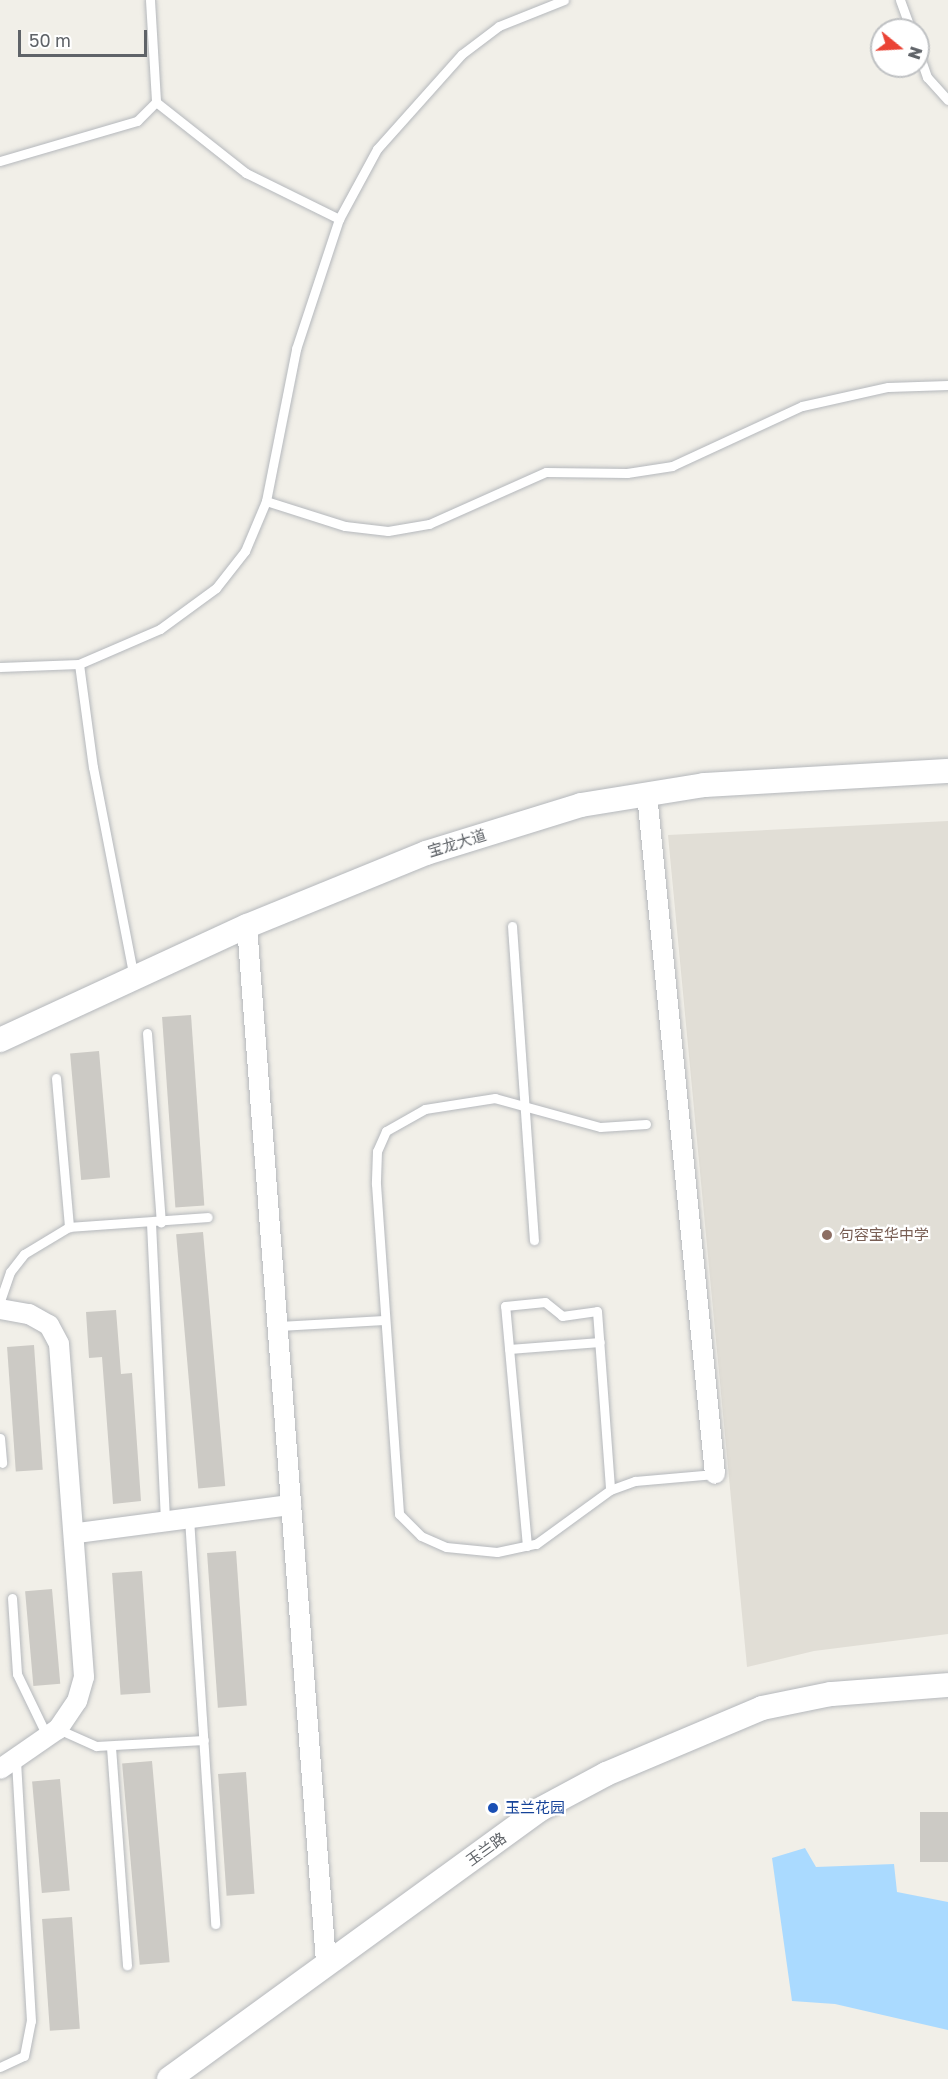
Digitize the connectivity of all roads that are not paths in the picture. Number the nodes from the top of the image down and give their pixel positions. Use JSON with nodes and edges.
{"nodes":[{"id":1,"x":150,"y":0,"type":"edge"},
{"id":2,"x":564,"y":0,"type":"edge"},
{"id":3,"x":900,"y":0,"type":"edge"},
{"id":4,"x":907,"y":18,"type":"edge"},
{"id":5,"x":927,"y":78,"type":"edge"},
{"id":6,"x":948,"y":100,"type":"edge"},
{"id":7,"x":156,"y":102,"type":"junction"},
{"id":8,"x":0,"y":161,"type":"edge"},
{"id":9,"x":339,"y":219,"type":"junction"},
{"id":10,"x":948,"y":385,"type":"edge"},
{"id":11,"x":266,"y":501,"type":"junction"},
{"id":12,"x":79,"y":664,"type":"junction"},
{"id":13,"x":0,"y":667,"type":"edge"},
{"id":14,"x":948,"y":771,"type":"edge"},
{"id":15,"x":647,"y":794,"type":"junction"},
{"id":16,"x":247,"y":926,"type":"junction"},
{"id":17,"x":512,"y":926,"type":"dead end"},
{"id":18,"x":134,"y":978,"type":"junction"},
{"id":19,"x":147,"y":1033,"type":"dead end"},
{"id":20,"x":0,"y":1040,"type":"edge"},
{"id":21,"x":56,"y":1078,"type":"dead end"},
{"id":22,"x":524,"y":1103,"type":"junction"},
{"id":23,"x":646,"y":1124,"type":"dead end"},
{"id":24,"x":208,"y":1217,"type":"dead end"},
{"id":25,"x":161,"y":1222,"type":"junction"},
{"id":26,"x":151,"y":1223,"type":"junction"},
{"id":27,"x":69,"y":1227,"type":"junction"},
{"id":28,"x":534,"y":1240,"type":"dead end"},
{"id":29,"x":0,"y":1301,"type":"edge"},
{"id":30,"x":0,"y":1308,"type":"edge"},
{"id":31,"x":384,"y":1320,"type":"junction"},
{"id":32,"x":279,"y":1326,"type":"junction"},
{"id":33,"x":600,"y":1342,"type":"junction"},
{"id":34,"x":509,"y":1349,"type":"junction"},
{"id":35,"x":0,"y":1438,"type":"edge"},
{"id":36,"x":2,"y":1464,"type":"dead end"},
{"id":37,"x":715,"y":1474,"type":"joint"},
{"id":38,"x":610,"y":1490,"type":"junction"},
{"id":39,"x":291,"y":1505,"type":"junction"},
{"id":40,"x":189,"y":1518,"type":"junction"},
{"id":41,"x":165,"y":1521,"type":"junction"},
{"id":42,"x":77,"y":1533,"type":"junction"},
{"id":43,"x":527,"y":1546,"type":"junction"},
{"id":44,"x":12,"y":1598,"type":"dead end"},
{"id":45,"x":948,"y":1685,"type":"edge"},
{"id":46,"x":52,"y":1733,"type":"junction"},
{"id":47,"x":204,"y":1740,"type":"junction"},
{"id":48,"x":111,"y":1747,"type":"junction"},
{"id":49,"x":16,"y":1757,"type":"junction"},
{"id":50,"x":0,"y":1769,"type":"edge"},
{"id":51,"x":215,"y":1924,"type":"dead end"},
{"id":52,"x":326,"y":1963,"type":"junction"},
{"id":53,"x":127,"y":1965,"type":"dead end"},
{"id":54,"x":0,"y":2067,"type":"edge"},
{"id":55,"x":169,"y":2079,"type":"edge"}],
"edges":[{"from":1,"to":7,"type":"lane"},
{"from":2,"to":9,"type":"lane"},
{"from":3,"to":4,"type":"lane"},
{"from":5,"to":6,"type":"lane"},
{"from":7,"to":8,"type":"lane"},
{"from":7,"to":9,"type":"lane"},
{"from":9,"to":11,"type":"lane"},
{"from":10,"to":11,"type":"lane"},
{"from":11,"to":12,"type":"lane"},
{"from":12,"to":13,"type":"lane"},
{"from":12,"to":18,"type":"lane"},
{"from":14,"to":15,"type":"street","name":"宝龙大道"},
{"from":15,"to":16,"type":"street","name":"宝龙大道"},
{"from":15,"to":37,"type":"street"},
{"from":16,"to":18,"type":"street","name":"宝龙大道"},
{"from":16,"to":32,"type":"street"},
{"from":17,"to":22,"type":"lane"},
{"from":18,"to":20,"type":"street","name":"宝龙大道"},
{"from":19,"to":25,"type":"lane"},
{"from":21,"to":27,"type":"lane"},
{"from":22,"to":23,"type":"lane"},
{"from":22,"to":28,"type":"lane"},
{"from":22,"to":31,"type":"lane"},
{"from":24,"to":25,"type":"lane"},
{"from":25,"to":26,"type":"lane"},
{"from":26,"to":27,"type":"lane"},
{"from":26,"to":41,"type":"lane"},
{"from":27,"to":29,"type":"lane"},
{"from":30,"to":42,"type":"street"},
{"from":31,"to":32,"type":"lane"},
{"from":31,"to":43,"type":"lane"},
{"from":32,"to":39,"type":"street"},
{"from":33,"to":34,"type":"lane"},
{"from":33,"to":34,"type":"lane"},
{"from":33,"to":38,"type":"lane"},
{"from":34,"to":43,"type":"lane"},
{"from":35,"to":36,"type":"lane"},
{"from":37,"to":38,"type":"lane"},
{"from":38,"to":43,"type":"lane"},
{"from":39,"to":40,"type":"street"},
{"from":39,"to":52,"type":"street"},
{"from":40,"to":41,"type":"street"},
{"from":40,"to":47,"type":"lane"},
{"from":41,"to":42,"type":"street"},
{"from":42,"to":46,"type":"street"},
{"from":44,"to":46,"type":"lane"},
{"from":45,"to":52,"type":"street","name":"玉兰路"},
{"from":46,"to":48,"type":"lane"},
{"from":46,"to":49,"type":"street"},
{"from":47,"to":48,"type":"lane"},
{"from":47,"to":51,"type":"lane"},
{"from":48,"to":53,"type":"lane"},
{"from":49,"to":50,"type":"street"},
{"from":49,"to":54,"type":"lane"},
{"from":52,"to":55,"type":"street","name":"玉兰路"}]}
